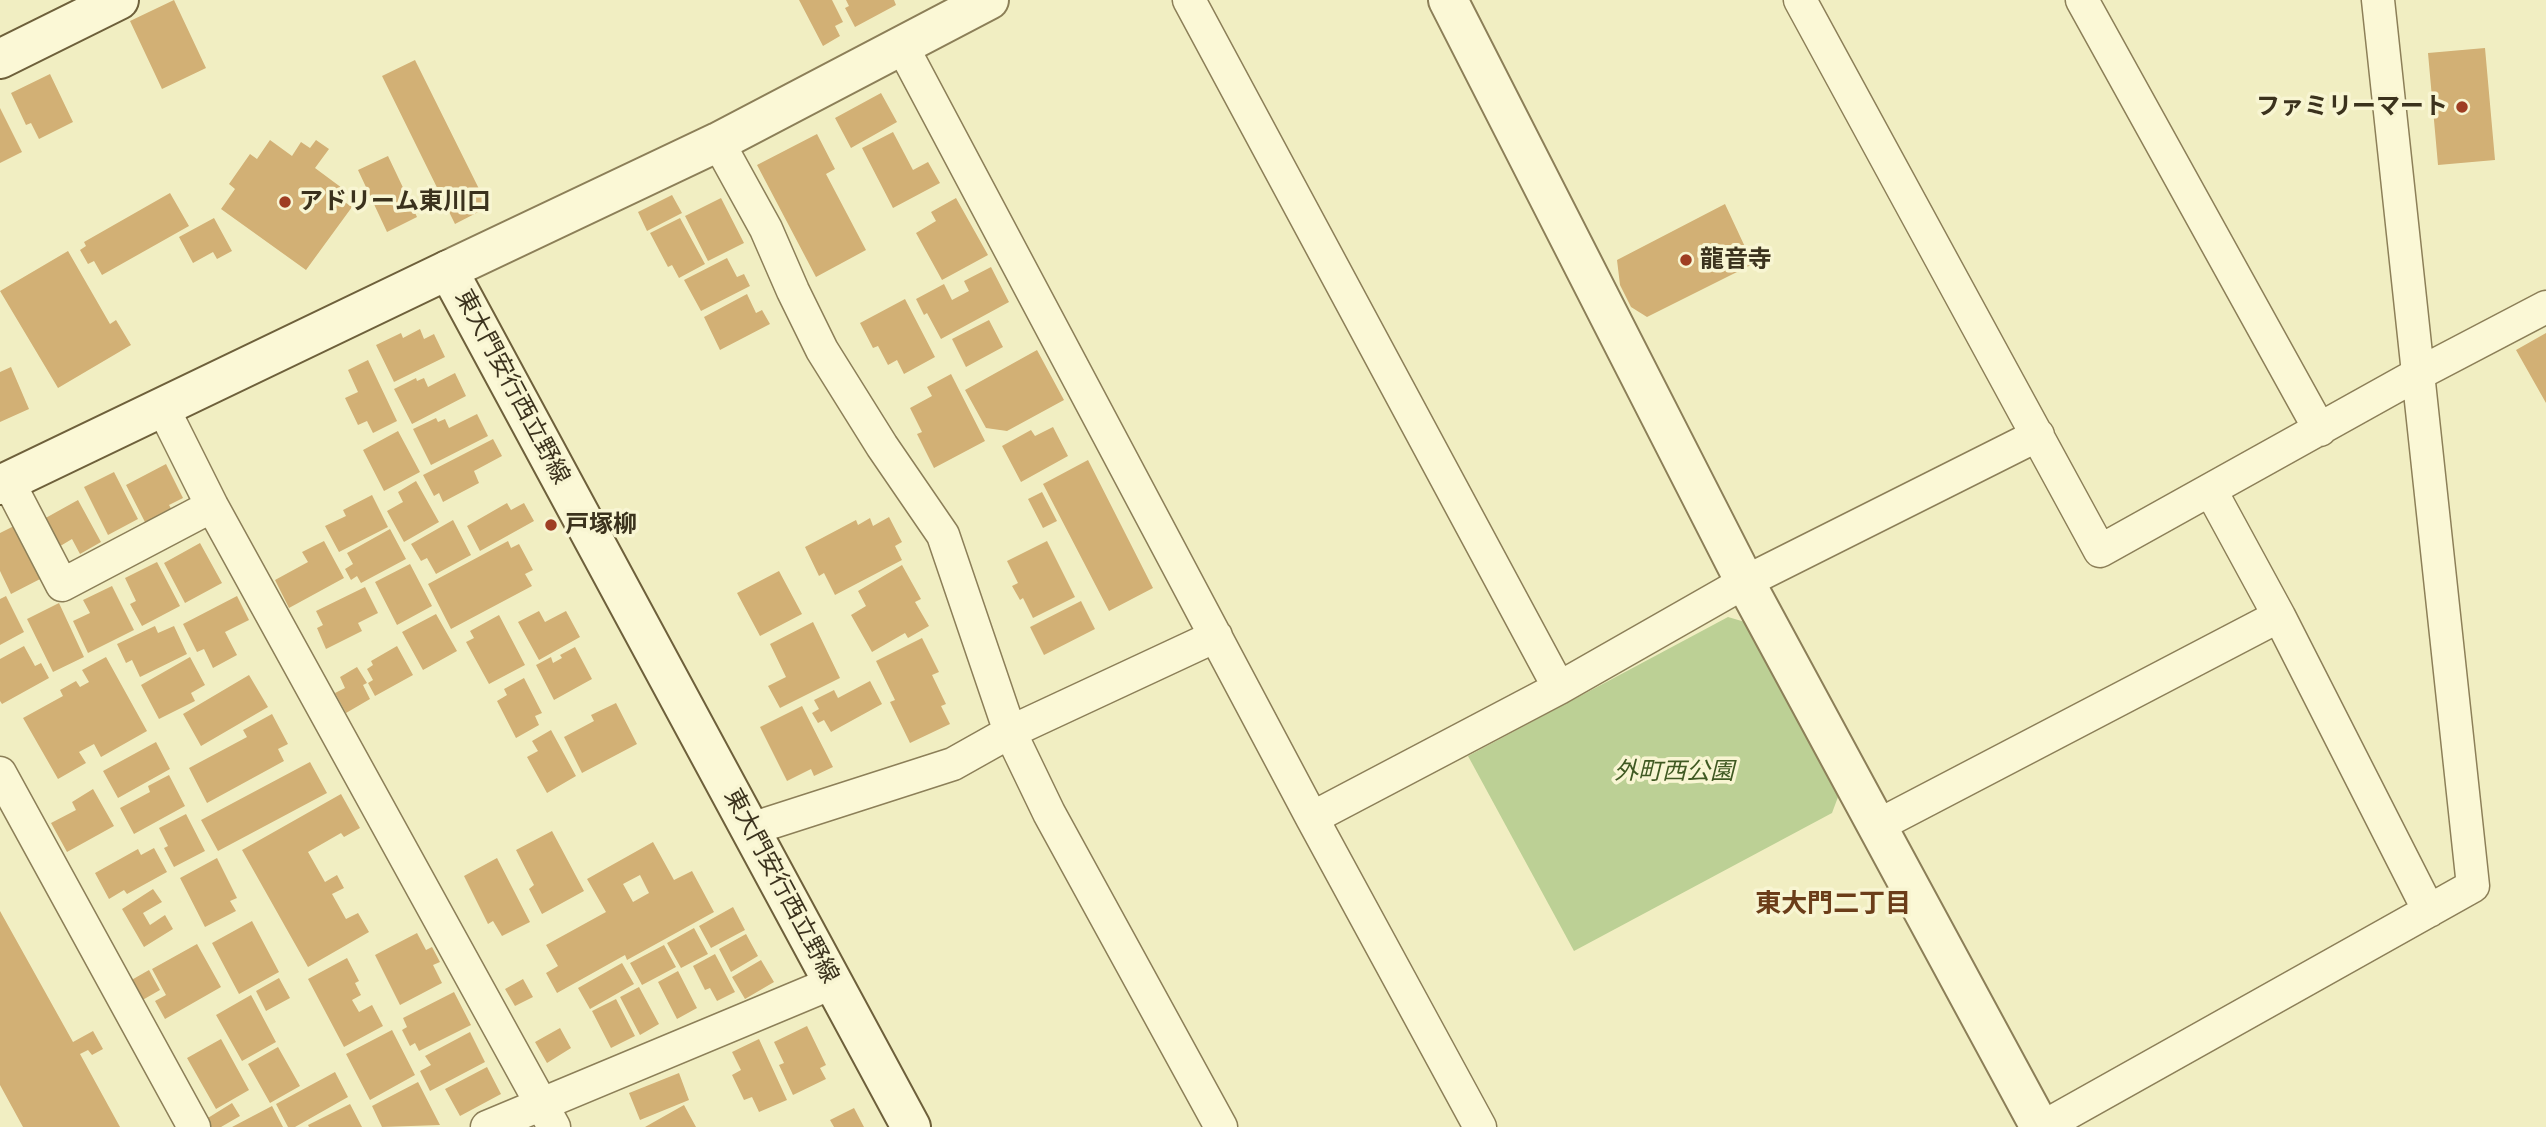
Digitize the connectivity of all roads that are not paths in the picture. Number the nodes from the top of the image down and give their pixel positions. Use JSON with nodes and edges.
{"nodes":[{"id":1,"x":119,"y":0,"type":"edge"},
{"id":2,"x":989,"y":0,"type":"edge"},
{"id":3,"x":1189,"y":0,"type":"edge"},
{"id":4,"x":1448,"y":0,"type":"edge"},
{"id":5,"x":1800,"y":0,"type":"edge"},
{"id":6,"x":2082,"y":0,"type":"edge"},
{"id":7,"x":2378,"y":0,"type":"edge"},
{"id":8,"x":902,"y":46,"type":"junction"},
{"id":9,"x":0,"y":59,"type":"edge"},
{"id":10,"x":718,"y":142,"type":"junction"},
{"id":11,"x":448,"y":270,"type":"junction"},
{"id":12,"x":2546,"y":307,"type":"edge"},
{"id":13,"x":2418,"y":374,"type":"junction"},
{"id":14,"x":163,"y":408,"type":"junction"},
{"id":15,"x":2320,"y":430,"type":"junction"},
{"id":16,"x":2038,"y":435,"type":"junction"},
{"id":17,"x":4,"y":483,"type":"edge"},
{"id":18,"x":2211,"y":491,"type":"junction"},
{"id":19,"x":212,"y":506,"type":"junction"},
{"id":20,"x":1745,"y":582,"type":"junction"},
{"id":21,"x":2279,"y":616,"type":"junction"},
{"id":22,"x":1216,"y":636,"type":"junction"},
{"id":23,"x":1559,"y":688,"type":"junction"},
{"id":24,"x":1010,"y":732,"type":"junction"},
{"id":25,"x":0,"y":773,"type":"edge"},
{"id":26,"x":1312,"y":818,"type":"junction"},
{"id":27,"x":1877,"y":826,"type":"junction"},
{"id":28,"x":751,"y":829,"type":"junction"},
{"id":29,"x":2429,"y":911,"type":"junction"},
{"id":30,"x":832,"y":983,"type":"junction"},
{"id":31,"x":547,"y":1115,"type":"edge"},
{"id":32,"x":194,"y":1127,"type":"edge"},
{"id":33,"x":487,"y":1127,"type":"edge"},
{"id":34,"x":911,"y":1127,"type":"edge"},
{"id":35,"x":1221,"y":1127,"type":"edge"},
{"id":36,"x":1480,"y":1127,"type":"edge"},
{"id":37,"x":2041,"y":1127,"type":"edge"}],
"edges":[{"from":1,"to":9,"type":"street"},
{"from":2,"to":8,"type":"street"},
{"from":3,"to":23,"type":"street"},
{"from":4,"to":20,"type":"street"},
{"from":5,"to":16,"type":"street"},
{"from":6,"to":15,"type":"street"},
{"from":7,"to":13,"type":"street"},
{"from":8,"to":10,"type":"street"},
{"from":8,"to":22,"type":"street"},
{"from":10,"to":11,"type":"street"},
{"from":10,"to":24,"type":"street"},
{"from":11,"to":14,"type":"street","name":"東大門安行西立野線"},
{"from":11,"to":28,"type":"street","name":"東大門安行西立野線"},
{"from":12,"to":13,"type":"street"},
{"from":13,"to":15,"type":"street"},
{"from":13,"to":29,"type":"street"},
{"from":14,"to":17,"type":"street","name":"東大門安行西立野線"},
{"from":14,"to":19,"type":"street"},
{"from":15,"to":18,"type":"street"},
{"from":16,"to":18,"type":"street"},
{"from":16,"to":20,"type":"street"},
{"from":17,"to":19,"type":"street"},
{"from":18,"to":21,"type":"street"},
{"from":19,"to":31,"type":"street"},
{"from":20,"to":23,"type":"street"},
{"from":20,"to":27,"type":"street"},
{"from":21,"to":27,"type":"street"},
{"from":21,"to":29,"type":"street"},
{"from":22,"to":24,"type":"street"},
{"from":22,"to":26,"type":"street"},
{"from":23,"to":26,"type":"street"},
{"from":24,"to":28,"type":"street"},
{"from":24,"to":35,"type":"street"},
{"from":25,"to":32,"type":"street"},
{"from":26,"to":36,"type":"street"},
{"from":27,"to":37,"type":"street"},
{"from":28,"to":30,"type":"street","name":"東大門安行西立野線"},
{"from":29,"to":37,"type":"street"},
{"from":30,"to":31,"type":"street"},
{"from":30,"to":34,"type":"street","name":"東大門安行西立野線"},
{"from":31,"to":33,"type":"street"}]}
